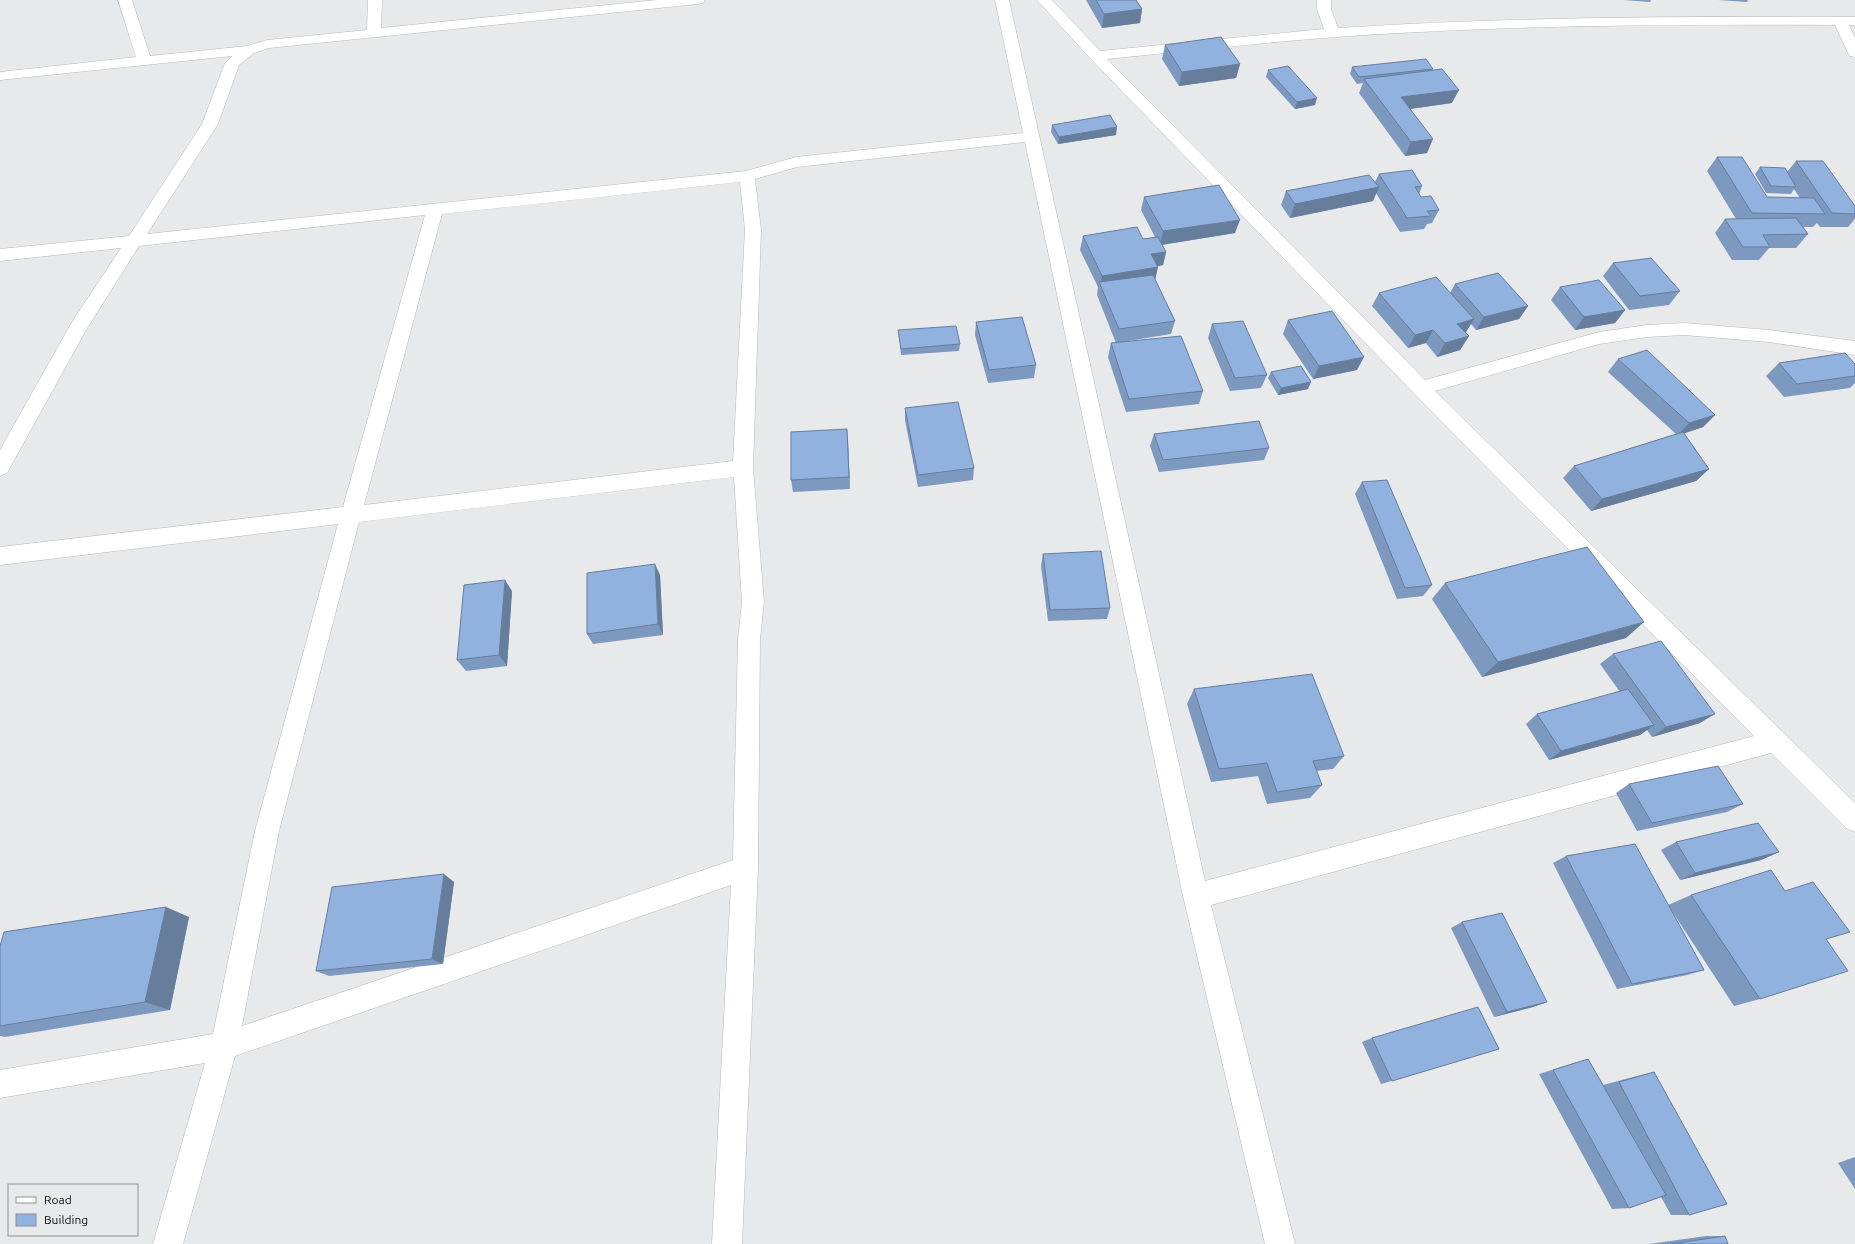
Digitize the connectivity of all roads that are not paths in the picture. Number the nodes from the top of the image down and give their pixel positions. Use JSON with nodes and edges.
{"nodes":[{"id":1,"x":125,"y":0,"type":"edge"},
{"id":2,"x":375,"y":0,"type":"edge"},
{"id":3,"x":698,"y":0,"type":"edge"},
{"id":4,"x":1002,"y":0,"type":"edge"},
{"id":5,"x":1044,"y":0,"type":"edge"},
{"id":6,"x":1324,"y":0,"type":"edge"},
{"id":7,"x":1840,"y":21,"type":"junction"},
{"id":8,"x":1855,"y":21,"type":"edge"},
{"id":9,"x":374,"y":33,"type":"junction"},
{"id":10,"x":1332,"y":33,"type":"junction"},
{"id":11,"x":249,"y":50,"type":"junction"},
{"id":12,"x":1855,"y":53,"type":"edge"},
{"id":13,"x":1096,"y":56,"type":"junction"},
{"id":14,"x":144,"y":61,"type":"junction"},
{"id":15,"x":0,"y":76,"type":"edge"},
{"id":16,"x":1030,"y":137,"type":"junction"},
{"id":17,"x":747,"y":176,"type":"junction"},
{"id":18,"x":435,"y":208,"type":"junction"},
{"id":19,"x":135,"y":241,"type":"junction"},
{"id":20,"x":0,"y":255,"type":"edge"},
{"id":21,"x":1855,"y":348,"type":"edge"},
{"id":22,"x":1422,"y":388,"type":"junction"},
{"id":23,"x":0,"y":468,"type":"edge"},
{"id":24,"x":743,"y":468,"type":"junction"},
{"id":25,"x":351,"y":515,"type":"junction"},
{"id":26,"x":0,"y":556,"type":"edge"},
{"id":27,"x":1775,"y":741,"type":"junction"},
{"id":28,"x":1855,"y":820,"type":"edge"},
{"id":29,"x":745,"y":868,"type":"junction"},
{"id":30,"x":1196,"y":896,"type":"junction"},
{"id":31,"x":224,"y":1046,"type":"junction"},
{"id":32,"x":0,"y":1084,"type":"edge"},
{"id":33,"x":168,"y":1244,"type":"edge"},
{"id":34,"x":727,"y":1244,"type":"edge"},
{"id":35,"x":1280,"y":1244,"type":"edge"}],
"edges":[{"from":1,"to":14,"type":"street"},
{"from":2,"to":9,"type":"street"},
{"from":3,"to":9,"type":"street"},
{"from":4,"to":16,"type":"street"},
{"from":5,"to":13,"type":"street"},
{"from":6,"to":10,"type":"street"},
{"from":7,"to":8,"type":"street"},
{"from":7,"to":10,"type":"street"},
{"from":7,"to":12,"type":"street"},
{"from":9,"to":11,"type":"street"},
{"from":10,"to":13,"type":"street"},
{"from":11,"to":14,"type":"street"},
{"from":11,"to":19,"type":"street"},
{"from":13,"to":22,"type":"street"},
{"from":14,"to":15,"type":"street"},
{"from":16,"to":17,"type":"street"},
{"from":16,"to":30,"type":"street"},
{"from":17,"to":18,"type":"street"},
{"from":17,"to":24,"type":"street"},
{"from":18,"to":19,"type":"street"},
{"from":18,"to":25,"type":"street"},
{"from":19,"to":20,"type":"street"},
{"from":19,"to":23,"type":"street"},
{"from":21,"to":22,"type":"street"},
{"from":22,"to":27,"type":"street"},
{"from":24,"to":25,"type":"street"},
{"from":24,"to":29,"type":"street"},
{"from":25,"to":26,"type":"street"},
{"from":25,"to":31,"type":"street"},
{"from":27,"to":28,"type":"street"},
{"from":27,"to":30,"type":"street"},
{"from":29,"to":31,"type":"street"},
{"from":29,"to":34,"type":"street"},
{"from":30,"to":35,"type":"street"},
{"from":31,"to":32,"type":"street"},
{"from":31,"to":33,"type":"street"}]}
